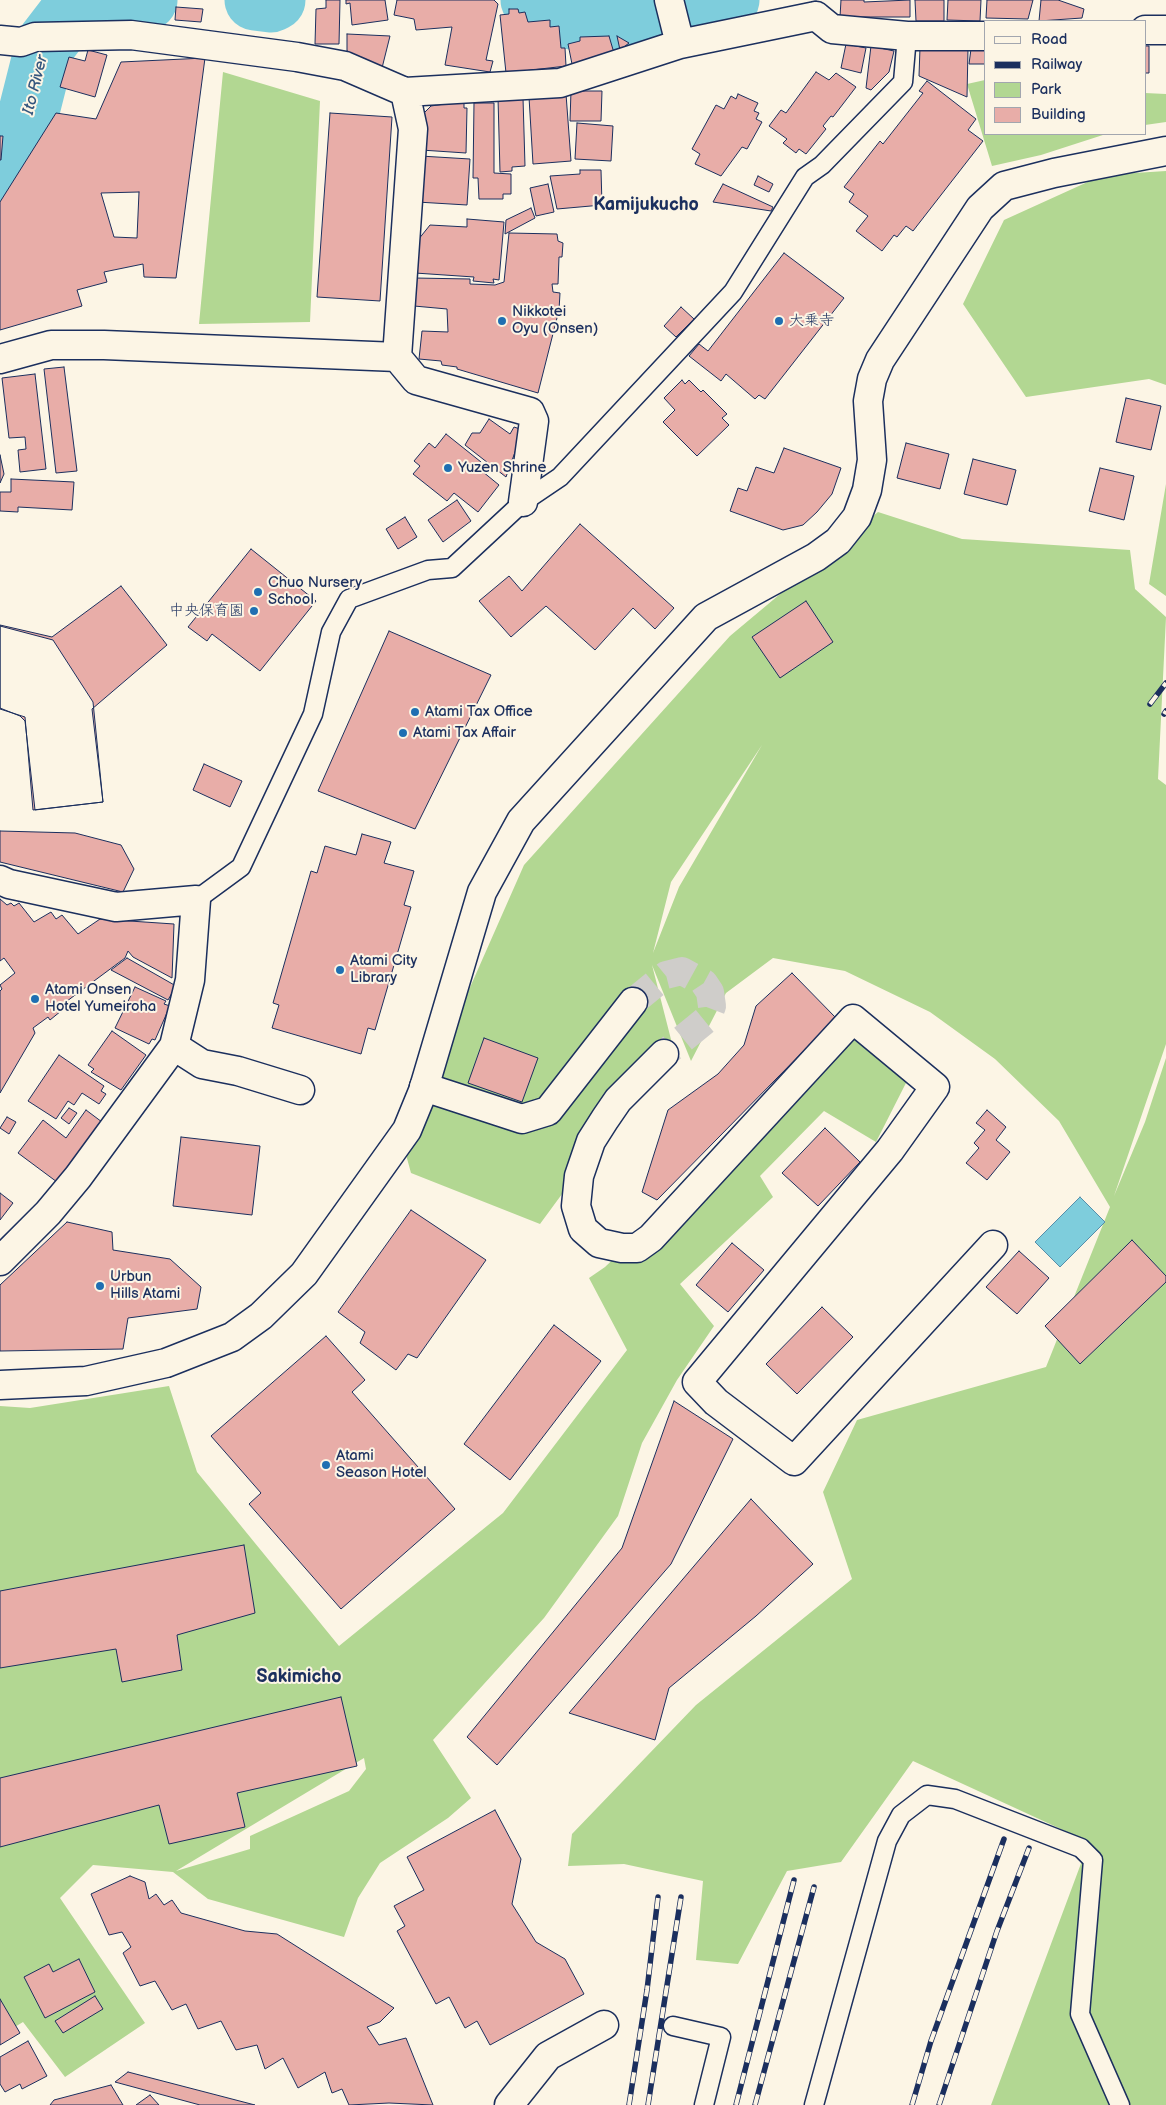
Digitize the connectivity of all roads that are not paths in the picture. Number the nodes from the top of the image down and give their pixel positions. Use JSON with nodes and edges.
{"nodes":[{"id":1,"x":669,"y":0,"type":"edge"},
{"id":2,"x":819,"y":8,"type":"edge"},
{"id":3,"x":907,"y":36,"type":"junction"},
{"id":4,"x":984,"y":36,"type":"edge"},
{"id":5,"x":0,"y":40,"type":"edge"},
{"id":6,"x":680,"y":44,"type":"junction"},
{"id":7,"x":405,"y":92,"type":"junction"},
{"id":8,"x":1166,"y":151,"type":"edge"},
{"id":9,"x":397,"y":356,"type":"junction"},
{"id":10,"x":0,"y":359,"type":"edge"},
{"id":11,"x":523,"y":502,"type":"junction"},
{"id":12,"x":0,"y":880,"type":"edge"},
{"id":13,"x":196,"y":900,"type":"junction"},
{"id":14,"x":633,"y":1002,"type":"tunnel mouth"},
{"id":15,"x":174,"y":1046,"type":"junction"},
{"id":16,"x":664,"y":1054,"type":"tunnel mouth"},
{"id":17,"x":424,"y":1086,"type":"junction"},
{"id":18,"x":300,"y":1090,"type":"dead end"},
{"id":19,"x":993,"y":1245,"type":"dead end"},
{"id":20,"x":0,"y":1261,"type":"edge"},
{"id":21,"x":0,"y":1385,"type":"edge"},
{"id":22,"x":611,"y":2020,"type":"dead end"},
{"id":23,"x":673,"y":2026,"type":"dead end"},
{"id":24,"x":509,"y":2105,"type":"edge"},
{"id":25,"x":704,"y":2105,"type":"edge"},
{"id":26,"x":814,"y":2105,"type":"edge"},
{"id":27,"x":1120,"y":2105,"type":"edge"}],
"edges":[{"from":1,"to":6,"type":"street"},
{"from":2,"to":3,"type":"street"},
{"from":2,"to":6,"type":"street"},
{"from":3,"to":4,"type":"street"},
{"from":3,"to":11,"type":"lane"},
{"from":5,"to":7,"type":"street"},
{"from":6,"to":7,"type":"street"},
{"from":7,"to":9,"type":"street"},
{"from":8,"to":17,"type":"street"},
{"from":9,"to":10,"type":"street"},
{"from":9,"to":11,"type":"street"},
{"from":11,"to":13,"type":"lane"},
{"from":12,"to":13,"type":"street"},
{"from":13,"to":15,"type":"street"},
{"from":14,"to":17,"type":"street"},
{"from":15,"to":18,"type":"street"},
{"from":15,"to":20,"type":"street"},
{"from":16,"to":19,"type":"street"},
{"from":17,"to":21,"type":"street"},
{"from":22,"to":24,"type":"street"},
{"from":23,"to":25,"type":"lane"},
{"from":26,"to":27,"type":"lane"}]}
